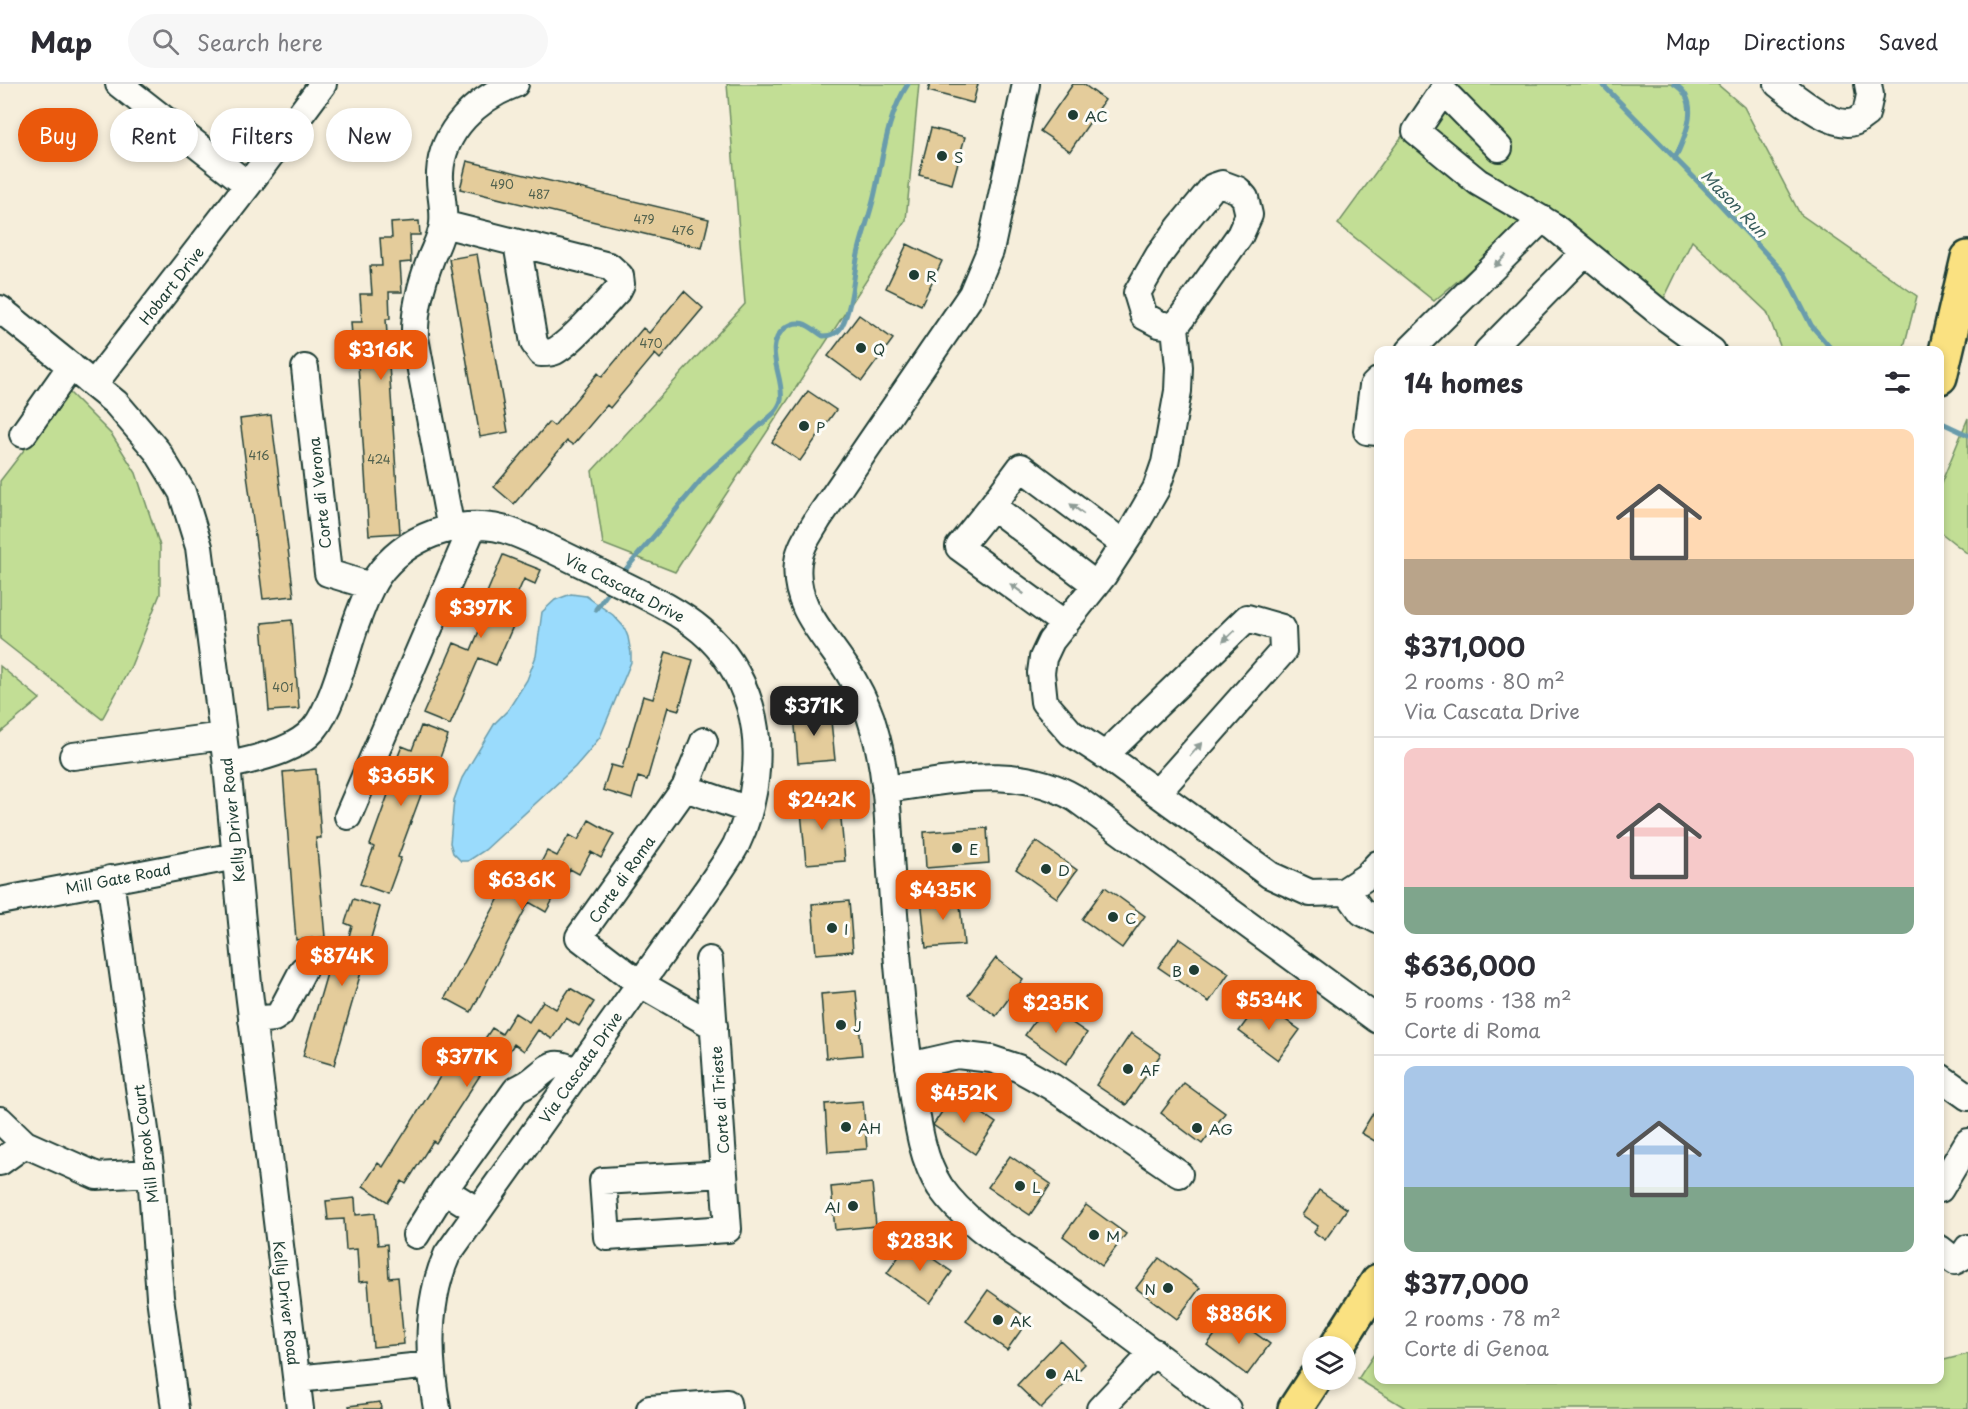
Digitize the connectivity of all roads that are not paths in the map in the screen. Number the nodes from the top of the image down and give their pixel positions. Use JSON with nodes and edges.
{"nodes":[{"id":1,"x":119,"y":84,"type":"edge"},
{"id":2,"x":323,"y":84,"type":"edge"},
{"id":3,"x":515,"y":84,"type":"edge"},
{"id":4,"x":1026,"y":84,"type":"edge"},
{"id":5,"x":1778,"y":84,"type":"edge"},
{"id":6,"x":1868,"y":84,"type":"edge"},
{"id":7,"x":1499,"y":148,"type":"dead end"},
{"id":8,"x":248,"y":185,"type":"junction"},
{"id":9,"x":1542,"y":219,"type":"junction"},
{"id":10,"x":443,"y":224,"type":"junction"},
{"id":11,"x":517,"y":243,"type":"junction"},
{"id":12,"x":1585,"y":252,"type":"junction"},
{"id":13,"x":1968,"y":258,"type":"edge"},
{"id":14,"x":0,"y":309,"type":"edge"},
{"id":15,"x":1174,"y":327,"type":"junction"},
{"id":16,"x":1414,"y":346,"type":"edge"},
{"id":17,"x":1493,"y":346,"type":"edge"},
{"id":18,"x":1705,"y":346,"type":"edge"},
{"id":19,"x":1944,"y":360,"type":"edge"},
{"id":20,"x":71,"y":366,"type":"junction"},
{"id":21,"x":305,"y":368,"type":"dead end"},
{"id":22,"x":94,"y":384,"type":"junction"},
{"id":23,"x":1374,"y":385,"type":"edge"},
{"id":24,"x":1374,"y":432,"type":"edge"},
{"id":25,"x":22,"y":434,"type":"dead end"},
{"id":26,"x":992,"y":506,"type":"junction"},
{"id":27,"x":462,"y":527,"type":"junction"},
{"id":28,"x":1124,"y":544,"type":"junction"},
{"id":29,"x":1096,"y":585,"type":"junction"},
{"id":30,"x":371,"y":586,"type":"junction"},
{"id":31,"x":1065,"y":624,"type":"junction"},
{"id":32,"x":223,"y":736,"type":"junction"},
{"id":33,"x":704,"y":741,"type":"dead end"},
{"id":34,"x":1105,"y":755,"type":"junction"},
{"id":35,"x":73,"y":756,"type":"dead end"},
{"id":36,"x":226,"y":766,"type":"junction"},
{"id":37,"x":685,"y":788,"type":"junction"},
{"id":38,"x":885,"y":789,"type":"junction"},
{"id":39,"x":1157,"y":793,"type":"junction"},
{"id":40,"x":749,"y":810,"type":"junction"},
{"id":41,"x":348,"y":816,"type":"dead end"},
{"id":42,"x":236,"y":856,"type":"junction"},
{"id":43,"x":1374,"y":868,"type":"edge"},
{"id":44,"x":110,"y":879,"type":"junction"},
{"id":45,"x":1346,"y":890,"type":"junction"},
{"id":46,"x":0,"y":901,"type":"edge"},
{"id":47,"x":1374,"y":918,"type":"edge"},
{"id":48,"x":708,"y":960,"type":"dead end"},
{"id":49,"x":303,"y":970,"type":"dead end"},
{"id":50,"x":639,"y":983,"type":"junction"},
{"id":51,"x":1374,"y":1017,"type":"edge"},
{"id":52,"x":252,"y":1020,"type":"junction"},
{"id":53,"x":714,"y":1026,"type":"junction"},
{"id":54,"x":909,"y":1066,"type":"junction"},
{"id":55,"x":576,"y":1072,"type":"junction"},
{"id":56,"x":1944,"y":1080,"type":"edge"},
{"id":57,"x":1968,"y":1098,"type":"edge"},
{"id":58,"x":0,"y":1120,"type":"edge"},
{"id":59,"x":1968,"y":1142,"type":"edge"},
{"id":60,"x":26,"y":1144,"type":"junction"},
{"id":61,"x":0,"y":1162,"type":"edge"},
{"id":62,"x":151,"y":1173,"type":"junction"},
{"id":63,"x":724,"y":1174,"type":"junction"},
{"id":64,"x":1179,"y":1174,"type":"dead end"},
{"id":65,"x":1944,"y":1182,"type":"edge"},
{"id":66,"x":444,"y":1190,"type":"junction"},
{"id":67,"x":478,"y":1211,"type":"junction"},
{"id":68,"x":416,"y":1235,"type":"dead end"},
{"id":69,"x":1968,"y":1248,"type":"edge"},
{"id":70,"x":1944,"y":1252,"type":"edge"},
{"id":71,"x":1374,"y":1287,"type":"edge"},
{"id":72,"x":1343,"y":1336,"type":"edge"},
{"id":73,"x":1154,"y":1352,"type":"junction"},
{"id":74,"x":430,"y":1365,"type":"junction"},
{"id":75,"x":297,"y":1379,"type":"junction"},
{"id":76,"x":1307,"y":1390,"type":"edge"},
{"id":77,"x":175,"y":1409,"type":"edge"},
{"id":78,"x":300,"y":1409,"type":"edge"},
{"id":79,"x":437,"y":1409,"type":"edge"},
{"id":80,"x":650,"y":1409,"type":"edge"},
{"id":81,"x":728,"y":1409,"type":"edge"},
{"id":82,"x":1100,"y":1409,"type":"edge"},
{"id":83,"x":1227,"y":1409,"type":"edge"},
{"id":84,"x":1295,"y":1409,"type":"edge"}],
"edges":[{"from":1,"to":8,"type":"street"},
{"from":2,"to":8,"type":"street","name":"Hobart Drive"},
{"from":3,"to":10,"type":"street"},
{"from":4,"to":38,"type":"street"},
{"from":5,"to":6,"type":"street"},
{"from":7,"to":9,"type":"street"},
{"from":8,"to":22,"type":"street","name":"Hobart Drive"},
{"from":9,"to":12,"type":"street"},
{"from":9,"to":16,"type":"street","one_way":true},
{"from":10,"to":11,"type":"street"},
{"from":10,"to":27,"type":"street"},
{"from":11,"to":11,"type":"street"},
{"from":12,"to":17,"type":"street"},
{"from":12,"to":18,"type":"street"},
{"from":13,"to":19,"type":"main road"},
{"from":14,"to":20,"type":"street","name":"Kelly Driver Road"},
{"from":15,"to":15,"type":"street"},
{"from":15,"to":28,"type":"street"},
{"from":20,"to":22,"type":"street","name":"Kelly Driver Road"},
{"from":20,"to":25,"type":"street"},
{"from":21,"to":30,"type":"street","name":"Corte di Verona"},
{"from":22,"to":32,"type":"street","name":"Kelly Driver Road"},
{"from":23,"to":24,"type":"street"},
{"from":28,"to":26,"type":"street","one_way":true},
{"from":26,"to":29,"type":"street"},
{"from":31,"to":26,"type":"street","one_way":true},
{"from":27,"to":30,"type":"street","name":"Via Cascata Drive"},
{"from":27,"to":40,"type":"street","name":"Via Cascata Drive"},
{"from":27,"to":41,"type":"street"},
{"from":28,"to":29,"type":"street"},
{"from":29,"to":31,"type":"street"},
{"from":30,"to":36,"type":"street","name":"Via Cascata Drive"},
{"from":31,"to":34,"type":"street"},
{"from":32,"to":35,"type":"street"},
{"from":32,"to":36,"type":"street","name":"Kelly Driver Road"},
{"from":33,"to":37,"type":"street","name":"Corte di Roma"},
{"from":34,"to":39,"type":"street"},
{"from":39,"to":34,"type":"street","one_way":true},
{"from":36,"to":42,"type":"street","name":"Kelly Driver Road"},
{"from":37,"to":40,"type":"street"},
{"from":37,"to":50,"type":"street","name":"Corte di Roma"},
{"from":38,"to":51,"type":"street"},
{"from":38,"to":54,"type":"street"},
{"from":39,"to":45,"type":"street"},
{"from":40,"to":50,"type":"street","name":"Via Cascata Drive"},
{"from":42,"to":44,"type":"street","name":"Mill Gate Road"},
{"from":42,"to":52,"type":"street","name":"Kelly Driver Road"},
{"from":43,"to":45,"type":"street"},
{"from":44,"to":46,"type":"street","name":"Mill Gate Road"},
{"from":44,"to":62,"type":"street","name":"Mill Brook Court"},
{"from":45,"to":47,"type":"street"},
{"from":48,"to":53,"type":"street","name":"Corte di Trieste"},
{"from":49,"to":52,"type":"street"},
{"from":50,"to":53,"type":"street","name":"Corte di Trieste"},
{"from":50,"to":55,"type":"street","name":"Via Cascata Drive"},
{"from":52,"to":75,"type":"street","name":"Kelly Driver Road"},
{"from":53,"to":63,"type":"street","name":"Corte di Trieste"},
{"from":54,"to":64,"type":"street"},
{"from":54,"to":73,"type":"street"},
{"from":55,"to":66,"type":"street"},
{"from":55,"to":67,"type":"street","name":"Via Cascata Drive"},
{"from":56,"to":57,"type":"street"},
{"from":58,"to":60,"type":"street"},
{"from":59,"to":65,"type":"street"},
{"from":60,"to":61,"type":"street"},
{"from":60,"to":62,"type":"street"},
{"from":62,"to":77,"type":"street","name":"Mill Brook Court"},
{"from":63,"to":63,"type":"street","name":"Corte di Trieste"},
{"from":66,"to":67,"type":"street"},
{"from":66,"to":68,"type":"street"},
{"from":67,"to":74,"type":"street","name":"Via Cascata Drive"},
{"from":69,"to":70,"type":"street"},
{"from":71,"to":72,"type":"main road"},
{"from":73,"to":82,"type":"street"},
{"from":73,"to":83,"type":"street"},
{"from":74,"to":75,"type":"street"},
{"from":74,"to":79,"type":"street","name":"Via Cascata Drive"},
{"from":75,"to":78,"type":"street","name":"Kelly Driver Road"},
{"from":76,"to":84,"type":"main road"},
{"from":80,"to":81,"type":"street"}]}
